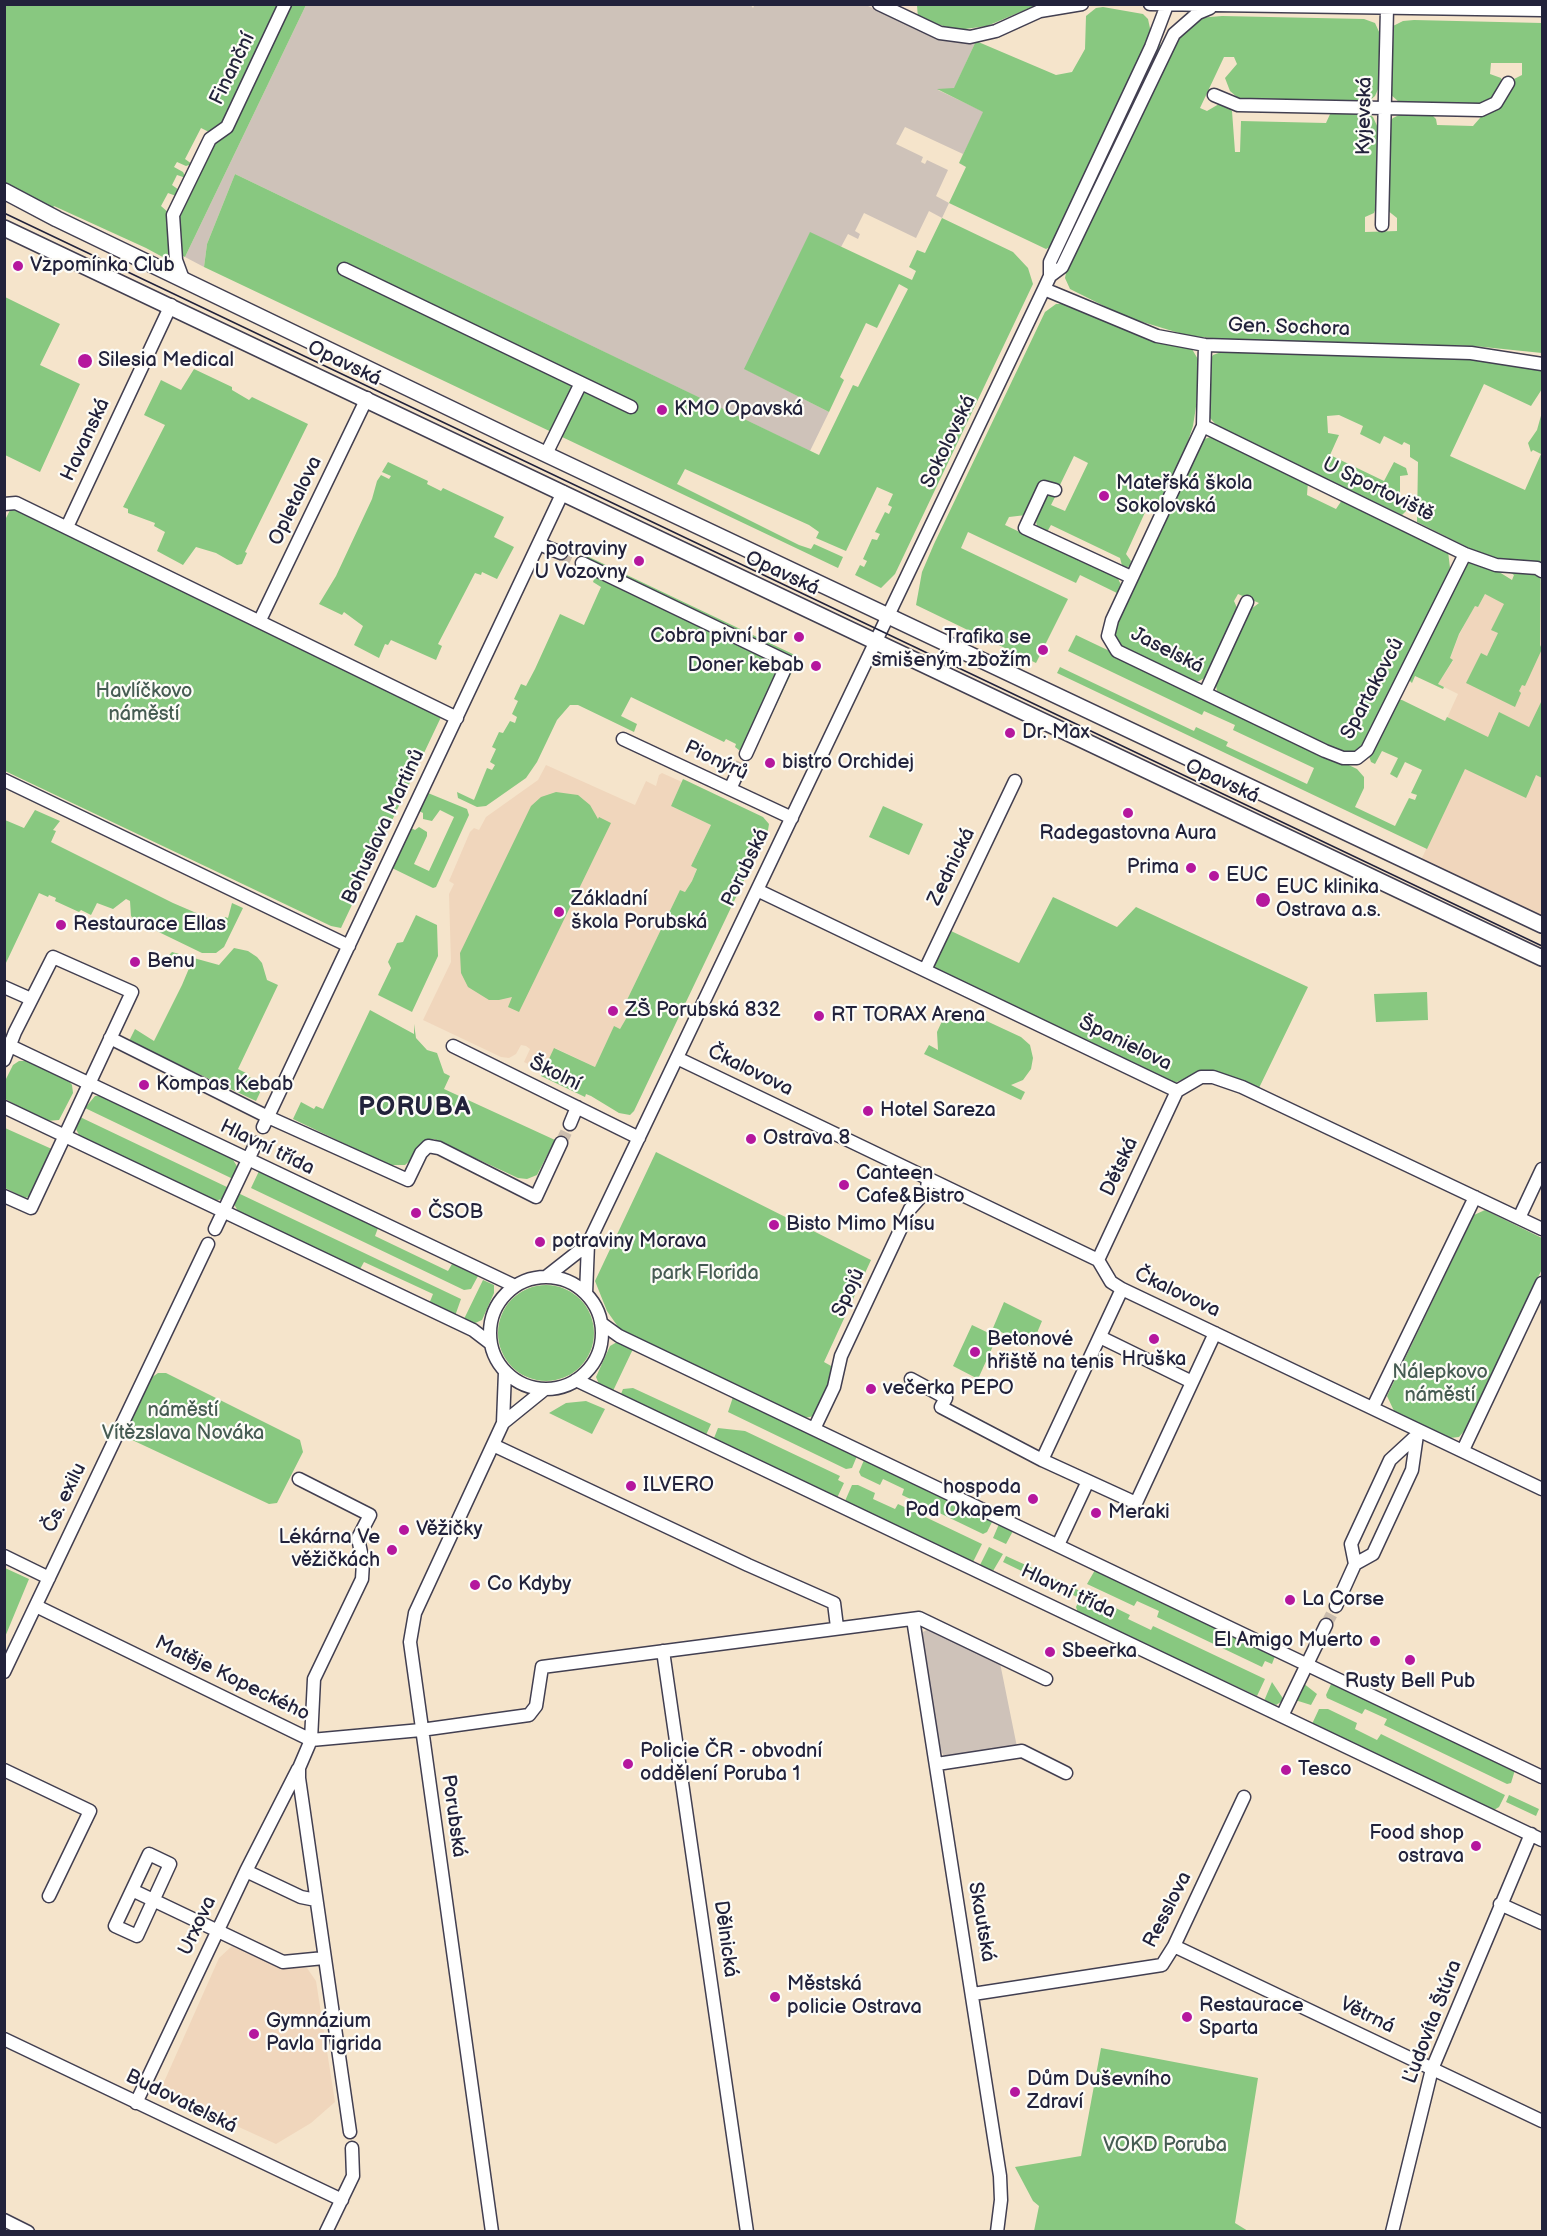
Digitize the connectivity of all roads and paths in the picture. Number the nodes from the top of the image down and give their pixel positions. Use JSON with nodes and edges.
{"nodes":[{"id":1,"x":285,"y":4,"type":"edge"},
{"id":2,"x":879,"y":4,"type":"edge"},
{"id":3,"x":1082,"y":4,"type":"edge"},
{"id":4,"x":1149,"y":4,"type":"edge"},
{"id":5,"x":1166,"y":5,"type":"edge"},
{"id":6,"x":1214,"y":6,"type":"junction"},
{"id":7,"x":1387,"y":8,"type":"junction"},
{"id":8,"x":1542,"y":10,"type":"edge"},
{"id":9,"x":1174,"y":34,"type":"junction"},
{"id":10,"x":1508,"y":83,"type":"dead end"},
{"id":11,"x":1214,"y":95,"type":"dead end"},
{"id":12,"x":1385,"y":109,"type":"junction"},
{"id":13,"x":4,"y":191,"type":"edge"},
{"id":14,"x":1382,"y":225,"type":"dead end"},
{"id":15,"x":4,"y":228,"type":"edge"},
{"id":16,"x":344,"y":269,"type":"dead end"},
{"id":17,"x":1050,"y":276,"type":"junction"},
{"id":18,"x":183,"y":279,"type":"junction"},
{"id":19,"x":1044,"y":289,"type":"junction"},
{"id":20,"x":171,"y":305,"type":"junction"},
{"id":21,"x":1205,"y":345,"type":"junction"},
{"id":22,"x":1542,"y":364,"type":"edge"},
{"id":23,"x":581,"y":383,"type":"junction"},
{"id":24,"x":368,"y":398,"type":"junction"},
{"id":25,"x":631,"y":407,"type":"dead end"},
{"id":26,"x":1203,"y":426,"type":"junction"},
{"id":27,"x":546,"y":454,"type":"junction"},
{"id":28,"x":1055,"y":490,"type":"dead end"},
{"id":29,"x":563,"y":492,"type":"junction"},
{"id":30,"x":4,"y":504,"type":"edge"},
{"id":31,"x":67,"y":527,"type":"junction"},
{"id":32,"x":539,"y":544,"type":"junction"},
{"id":33,"x":561,"y":553,"type":"tunnel mouth"},
{"id":34,"x":1465,"y":554,"type":"junction"},
{"id":35,"x":582,"y":562,"type":"tunnel mouth"},
{"id":36,"x":1542,"y":571,"type":"edge"},
{"id":37,"x":1131,"y":577,"type":"junction"},
{"id":38,"x":1247,"y":602,"type":"dead end"},
{"id":39,"x":260,"y":620,"type":"junction"},
{"id":40,"x":887,"y":621,"type":"junction"},
{"id":41,"x":877,"y":642,"type":"junction"},
{"id":42,"x":1205,"y":693,"type":"junction"},
{"id":43,"x":457,"y":718,"type":"junction"},
{"id":44,"x":623,"y":739,"type":"dead end"},
{"id":45,"x":746,"y":754,"type":"tunnel mouth"},
{"id":46,"x":737,"y":774,"type":"tunnel mouth"},
{"id":47,"x":4,"y":780,"type":"edge"},
{"id":48,"x":1015,"y":781,"type":"dead end"},
{"id":49,"x":730,"y":789,"type":"junction"},
{"id":50,"x":792,"y":818,"type":"junction"},
{"id":51,"x":757,"y":890,"type":"junction"},
{"id":52,"x":1542,"y":925,"type":"edge"},
{"id":53,"x":349,"y":946,"type":"junction"},
{"id":54,"x":1542,"y":958,"type":"edge"},
{"id":55,"x":925,"y":970,"type":"junction"},
{"id":56,"x":4,"y":987,"type":"edge"},
{"id":57,"x":31,"y":999,"type":"junction"},
{"id":58,"x":110,"y":1038,"type":"junction"},
{"id":59,"x":8,"y":1045,"type":"edge"},
{"id":60,"x":453,"y":1046,"type":"dead end"},
{"id":61,"x":677,"y":1058,"type":"junction"},
{"id":62,"x":4,"y":1060,"type":"edge"},
{"id":63,"x":90,"y":1084,"type":"junction"},
{"id":64,"x":1176,"y":1091,"type":"junction"},
{"id":65,"x":4,"y":1107,"type":"edge"},
{"id":66,"x":577,"y":1107,"type":"junction"},
{"id":67,"x":266,"y":1122,"type":"junction"},
{"id":68,"x":570,"y":1124,"type":"tunnel mouth"},
{"id":69,"x":65,"y":1136,"type":"junction"},
{"id":70,"x":639,"y":1138,"type":"junction"},
{"id":71,"x":256,"y":1143,"type":"dead end"},
{"id":72,"x":561,"y":1143,"type":"tunnel mouth"},
{"id":73,"x":248,"y":1161,"type":"junction"},
{"id":74,"x":1542,"y":1169,"type":"edge"},
{"id":75,"x":928,"y":1178,"type":"junction"},
{"id":76,"x":1475,"y":1197,"type":"junction"},
{"id":77,"x":5,"y":1198,"type":"edge"},
{"id":78,"x":224,"y":1211,"type":"junction"},
{"id":79,"x":1519,"y":1218,"type":"junction"},
{"id":80,"x":215,"y":1228,"type":"dead end"},
{"id":81,"x":1542,"y":1229,"type":"edge"},
{"id":82,"x":208,"y":1244,"type":"dead end"},
{"id":83,"x":588,"y":1244,"type":"junction"},
{"id":84,"x":1098,"y":1260,"type":"junction"},
{"id":85,"x":546,"y":1277,"type":"junction"},
{"id":86,"x":1542,"y":1283,"type":"edge"},
{"id":87,"x":515,"y":1286,"type":"junction"},
{"id":88,"x":1122,"y":1289,"type":"junction"},
{"id":89,"x":586,"y":1294,"type":"junction"},
{"id":90,"x":601,"y":1323,"type":"junction"},
{"id":91,"x":1215,"y":1333,"type":"junction"},
{"id":92,"x":1100,"y":1337,"type":"junction"},
{"id":93,"x":490,"y":1343,"type":"junction"},
{"id":94,"x":505,"y":1372,"type":"junction"},
{"id":95,"x":911,"y":1379,"type":"dead end"},
{"id":96,"x":576,"y":1380,"type":"junction"},
{"id":97,"x":1192,"y":1382,"type":"junction"},
{"id":98,"x":545,"y":1389,"type":"junction"},
{"id":99,"x":1373,"y":1407,"type":"junction"},
{"id":100,"x":503,"y":1423,"type":"junction"},
{"id":101,"x":814,"y":1429,"type":"junction"},
{"id":102,"x":1417,"y":1433,"type":"junction"},
{"id":103,"x":493,"y":1444,"type":"junction"},
{"id":104,"x":1463,"y":1449,"type":"junction"},
{"id":105,"x":1042,"y":1460,"type":"junction"},
{"id":106,"x":299,"y":1479,"type":"dead end"},
{"id":107,"x":1088,"y":1481,"type":"junction"},
{"id":108,"x":1542,"y":1489,"type":"edge"},
{"id":109,"x":1058,"y":1545,"type":"junction"},
{"id":110,"x":4,"y":1556,"type":"edge"},
{"id":111,"x":1355,"y":1564,"type":"junction"},
{"id":112,"x":49,"y":1578,"type":"junction"},
{"id":113,"x":36,"y":1606,"type":"junction"},
{"id":114,"x":1336,"y":1606,"type":"tunnel mouth"},
{"id":115,"x":913,"y":1619,"type":"junction"},
{"id":116,"x":1326,"y":1625,"type":"tunnel mouth"},
{"id":117,"x":837,"y":1627,"type":"junction"},
{"id":118,"x":663,"y":1651,"type":"junction"},
{"id":119,"x":1306,"y":1664,"type":"junction"},
{"id":120,"x":4,"y":1672,"type":"edge"},
{"id":121,"x":1046,"y":1679,"type":"dead end"},
{"id":122,"x":1282,"y":1716,"type":"junction"},
{"id":123,"x":421,"y":1730,"type":"junction"},
{"id":124,"x":311,"y":1740,"type":"junction"},
{"id":125,"x":937,"y":1764,"type":"junction"},
{"id":126,"x":299,"y":1768,"type":"junction"},
{"id":127,"x":4,"y":1770,"type":"edge"},
{"id":128,"x":1066,"y":1773,"type":"dead end"},
{"id":129,"x":1542,"y":1777,"type":"edge"},
{"id":130,"x":1244,"y":1797,"type":"dead end"},
{"id":131,"x":1537,"y":1837,"type":"edge"},
{"id":132,"x":246,"y":1871,"type":"junction"},
{"id":133,"x":132,"y":1890,"type":"junction"},
{"id":134,"x":49,"y":1896,"type":"dead end"},
{"id":135,"x":154,"y":1900,"type":"junction"},
{"id":136,"x":316,"y":1900,"type":"junction"},
{"id":137,"x":1500,"y":1904,"type":"junction"},
{"id":138,"x":1542,"y":1923,"type":"edge"},
{"id":139,"x":217,"y":1931,"type":"junction"},
{"id":140,"x":1174,"y":1946,"type":"junction"},
{"id":141,"x":324,"y":1958,"type":"junction"},
{"id":142,"x":973,"y":1994,"type":"junction"},
{"id":143,"x":4,"y":2039,"type":"edge"},
{"id":144,"x":1432,"y":2069,"type":"junction"},
{"id":145,"x":136,"y":2103,"type":"junction"},
{"id":146,"x":1542,"y":2121,"type":"edge"},
{"id":147,"x":350,"y":2132,"type":"dead end"},
{"id":148,"x":352,"y":2148,"type":"dead end"},
{"id":149,"x":342,"y":2200,"type":"junction"},
{"id":150,"x":4,"y":2220,"type":"edge"},
{"id":151,"x":28,"y":2232,"type":"edge"},
{"id":152,"x":326,"y":2232,"type":"edge"},
{"id":153,"x":492,"y":2232,"type":"edge"},
{"id":154,"x":747,"y":2232,"type":"edge"},
{"id":155,"x":997,"y":2232,"type":"edge"},
{"id":156,"x":1392,"y":2232,"type":"edge"}],
"edges":[{"from":1,"to":18,"type":"street","name":"Finanční"},
{"from":2,"to":3,"type":"street"},
{"from":4,"to":5,"type":"street"},
{"from":5,"to":6,"type":"street"},
{"from":5,"to":9,"type":"street"},
{"from":5,"to":17,"type":"street","name":"Sokolovská"},
{"from":6,"to":7,"type":"street"},
{"from":6,"to":9,"type":"street","name":"Sokolovská"},
{"from":7,"to":8,"type":"street"},
{"from":7,"to":12,"type":"street","name":"Kyjevská"},
{"from":9,"to":17,"type":"street","name":"Sokolovská"},
{"from":10,"to":12,"type":"street"},
{"from":11,"to":12,"type":"street"},
{"from":12,"to":14,"type":"street","name":"Kyjevská"},
{"from":13,"to":18,"type":"main road","name":"Opavská"},
{"from":15,"to":20,"type":"main road","name":"Opavská"},
{"from":16,"to":23,"type":"street"},
{"from":17,"to":19,"type":"street","name":"Sokolovská"},
{"from":18,"to":27,"type":"main road","name":"Opavská"},
{"from":19,"to":21,"type":"street","name":"Gen. Sochora"},
{"from":19,"to":40,"type":"street","name":"Sokolovská"},
{"from":20,"to":24,"type":"main road","name":"Opavská"},
{"from":20,"to":31,"type":"street","name":"Havanská"},
{"from":21,"to":22,"type":"street","name":"Gen. Sochora"},
{"from":21,"to":26,"type":"street","name":"Jaselská"},
{"from":23,"to":25,"type":"street"},
{"from":23,"to":27,"type":"street"},
{"from":24,"to":29,"type":"main road","name":"Opavská"},
{"from":24,"to":39,"type":"street","name":"Opletalova"},
{"from":26,"to":34,"type":"street","name":"U Sportoviště"},
{"from":26,"to":37,"type":"street","name":"Jaselská"},
{"from":27,"to":40,"type":"main road","name":"Opavská"},
{"from":28,"to":37,"type":"street"},
{"from":29,"to":32,"type":"street","name":"Bohuslava Martinů"},
{"from":29,"to":41,"type":"main road","name":"Opavská"},
{"from":30,"to":31,"type":"street"},
{"from":31,"to":39,"type":"street"},
{"from":32,"to":33,"type":"street"},
{"from":32,"to":43,"type":"street","name":"Bohuslava Martinů"},
{"from":34,"to":36,"type":"street","name":"U Sportoviště"},
{"from":34,"to":42,"type":"street","name":"Spartakovců"},
{"from":35,"to":45,"type":"street"},
{"from":37,"to":42,"type":"street","name":"Jaselská"},
{"from":38,"to":42,"type":"street"},
{"from":39,"to":43,"type":"street"},
{"from":40,"to":41,"type":"street","name":"Porubská"},
{"from":40,"to":52,"type":"main road","name":"Opavská"},
{"from":41,"to":50,"type":"street","name":"Porubská"},
{"from":41,"to":54,"type":"main road","name":"Opavská"},
{"from":43,"to":53,"type":"street","name":"Bohuslava Martinů"},
{"from":44,"to":49,"type":"street","name":"Pionýrů"},
{"from":46,"to":49,"type":"street"},
{"from":47,"to":53,"type":"street"},
{"from":48,"to":55,"type":"street","name":"Zednická"},
{"from":49,"to":50,"type":"street","name":"Pionýrů"},
{"from":50,"to":51,"type":"street","name":"Porubská"},
{"from":51,"to":55,"type":"street","name":"Španielova"},
{"from":51,"to":61,"type":"street","name":"Porubská"},
{"from":53,"to":67,"type":"street","name":"Bohuslava Martinů"},
{"from":55,"to":64,"type":"street","name":"Španielova"},
{"from":56,"to":57,"type":"street"},
{"from":57,"to":58,"type":"street"},
{"from":57,"to":59,"type":"street"},
{"from":58,"to":63,"type":"street"},
{"from":58,"to":67,"type":"street"},
{"from":59,"to":62,"type":"street"},
{"from":59,"to":63,"type":"street","name":"Hlavní třída"},
{"from":60,"to":66,"type":"street","name":"Školní"},
{"from":61,"to":70,"type":"street","name":"Porubská"},
{"from":61,"to":75,"type":"street","name":"Čkalovova"},
{"from":63,"to":69,"type":"street"},
{"from":63,"to":73,"type":"street","name":"Hlavní třída"},
{"from":64,"to":76,"type":"street","name":"Španielova"},
{"from":64,"to":84,"type":"street","name":"Dětská"},
{"from":65,"to":69,"type":"street"},
{"from":66,"to":68,"type":"street"},
{"from":66,"to":70,"type":"street","name":"Školní"},
{"from":67,"to":72,"type":"street"},
{"from":69,"to":77,"type":"street"},
{"from":69,"to":78,"type":"street"},
{"from":70,"to":83,"type":"street","name":"Porubská"},
{"from":71,"to":73,"type":"street"},
{"from":73,"to":78,"type":"street"},
{"from":73,"to":87,"type":"street","name":"Hlavní třída"},
{"from":74,"to":79,"type":"street"},
{"from":75,"to":84,"type":"street","name":"Čkalovova"},
{"from":75,"to":101,"type":"street","name":"Spojů"},
{"from":76,"to":79,"type":"street","name":"Španielova"},
{"from":76,"to":99,"type":"street"},
{"from":78,"to":80,"type":"street"},
{"from":78,"to":93,"type":"street"},
{"from":79,"to":81,"type":"street","name":"Španielova"},
{"from":82,"to":112,"type":"street","name":"Čs. exilu"},
{"from":83,"to":85,"type":"street"},
{"from":83,"to":89,"type":"street","name":"Porubská"},
{"from":84,"to":88,"type":"street","name":"Čkalovova"},
{"from":85,"to":87,"type":"street"},
{"from":85,"to":89,"type":"street"},
{"from":86,"to":104,"type":"street"},
{"from":87,"to":93,"type":"street"},
{"from":88,"to":91,"type":"street","name":"Čkalovova"},
{"from":88,"to":92,"type":"street"},
{"from":89,"to":90,"type":"street"},
{"from":90,"to":96,"type":"street"},
{"from":90,"to":101,"type":"street","name":"Hlavní třída"},
{"from":91,"to":97,"type":"street"},
{"from":91,"to":99,"type":"street","name":"Čkalovova"},
{"from":92,"to":97,"type":"street"},
{"from":92,"to":105,"type":"street"},
{"from":93,"to":94,"type":"street"},
{"from":94,"to":98,"type":"street"},
{"from":94,"to":100,"type":"street","name":"Porubská"},
{"from":95,"to":105,"type":"street"},
{"from":96,"to":98,"type":"street"},
{"from":96,"to":122,"type":"street","name":"Hlavní třída"},
{"from":97,"to":107,"type":"street"},
{"from":98,"to":100,"type":"street","name":"Porubská"},
{"from":99,"to":102,"type":"street","name":"Čkalovova"},
{"from":100,"to":103,"type":"street","name":"Porubská"},
{"from":101,"to":109,"type":"street","name":"Hlavní třída"},
{"from":102,"to":104,"type":"street","name":"Čkalovova"},
{"from":102,"to":111,"type":"street"},
{"from":102,"to":111,"type":"street"},
{"from":103,"to":117,"type":"street"},
{"from":103,"to":123,"type":"street","name":"Porubská"},
{"from":104,"to":108,"type":"street","name":"Čkalovova"},
{"from":105,"to":107,"type":"street"},
{"from":106,"to":124,"type":"street"},
{"from":107,"to":109,"type":"street"},
{"from":109,"to":119,"type":"street","name":"Hlavní třída"},
{"from":110,"to":112,"type":"street"},
{"from":111,"to":114,"type":"street"},
{"from":112,"to":113,"type":"street","name":"Čs. exilu"},
{"from":113,"to":120,"type":"street","name":"Čs. exilu"},
{"from":113,"to":124,"type":"street","name":"Matěje Kopeckého"},
{"from":115,"to":117,"type":"street"},
{"from":115,"to":121,"type":"street"},
{"from":115,"to":125,"type":"street","name":"Skautská"},
{"from":116,"to":119,"type":"street"},
{"from":117,"to":118,"type":"street"},
{"from":118,"to":123,"type":"street"},
{"from":118,"to":154,"type":"street","name":"Dělnická"},
{"from":119,"to":122,"type":"street"},
{"from":119,"to":129,"type":"street","name":"Hlavní třída"},
{"from":122,"to":131,"type":"street","name":"Hlavní třída"},
{"from":123,"to":124,"type":"street","name":"Matěje Kopeckého"},
{"from":123,"to":153,"type":"street","name":"Porubská"},
{"from":124,"to":126,"type":"street","name":"Urxova"},
{"from":125,"to":128,"type":"street"},
{"from":125,"to":142,"type":"street","name":"Skautská"},
{"from":126,"to":132,"type":"street","name":"Urxova"},
{"from":126,"to":136,"type":"street"},
{"from":127,"to":134,"type":"street"},
{"from":130,"to":140,"type":"street","name":"Resslova"},
{"from":131,"to":137,"type":"street","name":"Ľudovíta Štúra"},
{"from":132,"to":136,"type":"street"},
{"from":132,"to":139,"type":"street","name":"Urxova"},
{"from":133,"to":135,"type":"street"},
{"from":133,"to":135,"type":"street"},
{"from":133,"to":135,"type":"street"},
{"from":135,"to":139,"type":"street"},
{"from":136,"to":141,"type":"street"},
{"from":137,"to":138,"type":"street"},
{"from":137,"to":144,"type":"street","name":"Ľudovíta Štúra"},
{"from":139,"to":141,"type":"street"},
{"from":139,"to":145,"type":"street","name":"Urxova"},
{"from":140,"to":142,"type":"street","name":"Resslova"},
{"from":140,"to":144,"type":"street","name":"Větrná"},
{"from":141,"to":147,"type":"street"},
{"from":142,"to":155,"type":"street","name":"Skautská"},
{"from":143,"to":145,"type":"street","name":"Budovatelská"},
{"from":144,"to":146,"type":"street","name":"Větrná"},
{"from":144,"to":156,"type":"street","name":"Ľudovíta Štúra"},
{"from":145,"to":149,"type":"street","name":"Budovatelská"},
{"from":148,"to":149,"type":"street"},
{"from":149,"to":152,"type":"street"},
{"from":150,"to":151,"type":"street"}]}
